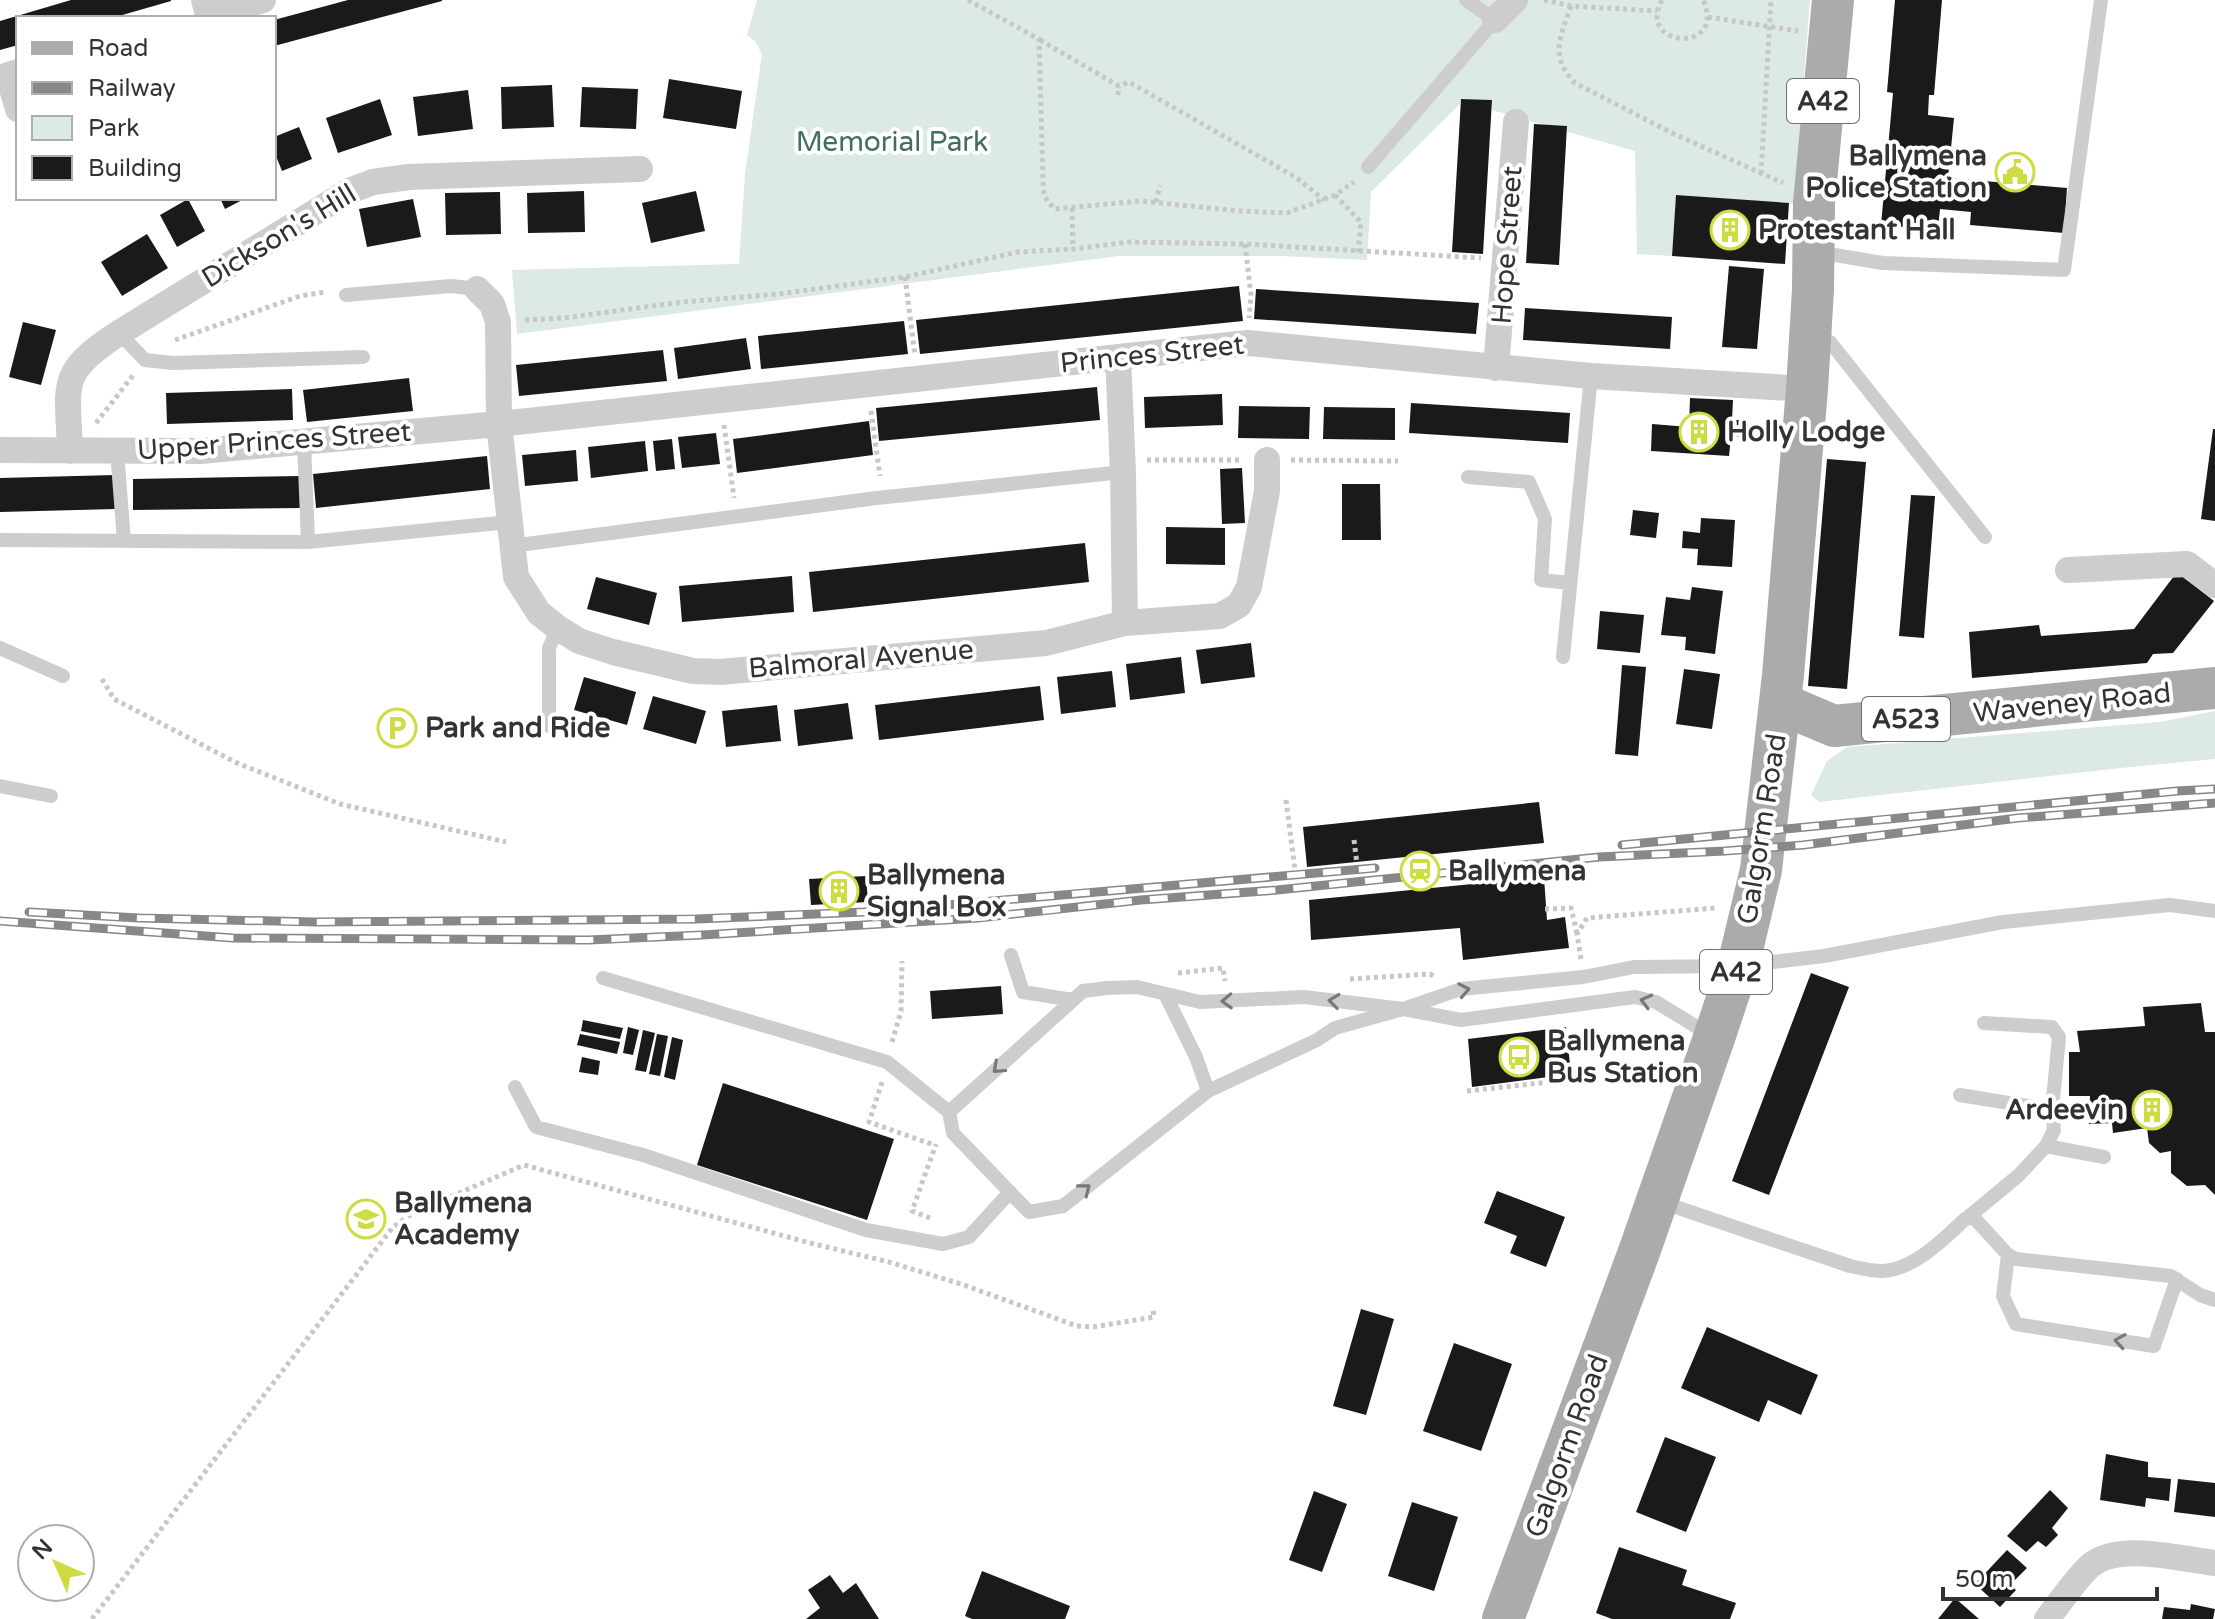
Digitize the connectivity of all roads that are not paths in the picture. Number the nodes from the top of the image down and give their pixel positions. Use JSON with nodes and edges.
{"nodes":[{"id":1,"x":263,"y":0,"type":"edge"},
{"id":2,"x":1466,"y":0,"type":"edge"},
{"id":3,"x":1515,"y":0,"type":"edge"},
{"id":4,"x":1833,"y":0,"type":"edge"},
{"id":5,"x":2101,"y":0,"type":"edge"},
{"id":6,"x":203,"y":11,"type":"edge"},
{"id":7,"x":1495,"y":20,"type":"junction"},
{"id":8,"x":9,"y":75,"type":"edge"},
{"id":9,"x":16,"y":101,"type":"edge"},
{"id":10,"x":1516,"y":122,"type":"dead end"},
{"id":11,"x":1368,"y":167,"type":"road end"},
{"id":12,"x":640,"y":169,"type":"dead end"},
{"id":13,"x":1813,"y":251,"type":"junction"},
{"id":14,"x":477,"y":289,"type":"joint"},
{"id":15,"x":346,"y":295,"type":"road end"},
{"id":16,"x":119,"y":333,"type":"junction"},
{"id":17,"x":1811,"y":335,"type":"junction"},
{"id":18,"x":363,"y":357,"type":"dead end"},
{"id":19,"x":1118,"y":357,"type":"junction"},
{"id":20,"x":1496,"y":368,"type":"junction"},
{"id":21,"x":1591,"y":376,"type":"junction"},
{"id":22,"x":1807,"y":389,"type":"junction"},
{"id":23,"x":499,"y":424,"type":"junction"},
{"id":24,"x":304,"y":442,"type":"junction"},
{"id":25,"x":0,"y":450,"type":"edge"},
{"id":26,"x":70,"y":451,"type":"junction"},
{"id":27,"x":117,"y":451,"type":"junction"},
{"id":28,"x":1267,"y":460,"type":"dead end"},
{"id":29,"x":1123,"y":472,"type":"junction"},
{"id":30,"x":1468,"y":477,"type":"dead end"},
{"id":31,"x":510,"y":534,"type":"junction"},
{"id":32,"x":1985,"y":537,"type":"dead end"},
{"id":33,"x":0,"y":540,"type":"edge"},
{"id":34,"x":124,"y":541,"type":"junction"},
{"id":35,"x":308,"y":542,"type":"junction"},
{"id":36,"x":2068,"y":570,"type":"dead end"},
{"id":37,"x":1570,"y":583,"type":"junction"},
{"id":38,"x":2215,"y":585,"type":"edge"},
{"id":39,"x":1125,"y":623,"type":"junction"},
{"id":40,"x":558,"y":628,"type":"junction"},
{"id":41,"x":0,"y":648,"type":"edge"},
{"id":42,"x":1563,"y":657,"type":"dead end"},
{"id":43,"x":63,"y":676,"type":"dead end"},
{"id":44,"x":2215,"y":688,"type":"edge"},
{"id":45,"x":1780,"y":703,"type":"junction"},
{"id":46,"x":549,"y":726,"type":"dead end"},
{"id":47,"x":1834,"y":726,"type":"junction"},
{"id":48,"x":1774,"y":764,"type":"junction"},
{"id":49,"x":0,"y":786,"type":"edge"},
{"id":50,"x":51,"y":796,"type":"dead end"},
{"id":51,"x":2215,"y":911,"type":"edge"},
{"id":52,"x":1011,"y":955,"type":"dead end"},
{"id":53,"x":1738,"y":966,"type":"junction"},
{"id":54,"x":603,"y":978,"type":"dead end"},
{"id":55,"x":1165,"y":994,"type":"junction"},
{"id":56,"x":1073,"y":1000,"type":"junction"},
{"id":57,"x":1403,"y":1009,"type":"junction"},
{"id":58,"x":1984,"y":1023,"type":"dead end"},
{"id":59,"x":1714,"y":1038,"type":"junction"},
{"id":60,"x":515,"y":1087,"type":"dead end"},
{"id":61,"x":1208,"y":1091,"type":"junction"},
{"id":62,"x":1960,"y":1095,"type":"dead end"},
{"id":63,"x":2052,"y":1110,"type":"junction"},
{"id":64,"x":949,"y":1112,"type":"junction"},
{"id":65,"x":2046,"y":1146,"type":"junction"},
{"id":66,"x":2104,"y":1157,"type":"dead end"},
{"id":67,"x":1010,"y":1192,"type":"junction"},
{"id":68,"x":1658,"y":1201,"type":"junction"},
{"id":69,"x":1965,"y":1219,"type":"junction"},
{"id":70,"x":2008,"y":1255,"type":"junction"},
{"id":71,"x":2177,"y":1279,"type":"junction"},
{"id":72,"x":2215,"y":1300,"type":"edge"},
{"id":73,"x":2215,"y":1563,"type":"edge"},
{"id":74,"x":1503,"y":1619,"type":"edge"},
{"id":75,"x":2047,"y":1619,"type":"edge"}],
"edges":[{"from":1,"to":6,"type":"street"},
{"from":2,"to":7,"type":"lane"},
{"from":3,"to":7,"type":"street"},
{"from":4,"to":13,"type":"main road","name":"Galgorm Road","number":"A42"},
{"from":5,"to":13,"type":"lane"},
{"from":7,"to":11,"type":"lane"},
{"from":8,"to":9,"type":"street"},
{"from":10,"to":20,"type":"street","name":"Hope Street"},
{"from":12,"to":16,"type":"street","name":"Dickson's Hill"},
{"from":13,"to":17,"type":"main road","name":"Galgorm Road","number":"A42"},
{"from":14,"to":15,"type":"lane"},
{"from":14,"to":23,"type":"street","name":"Balmoral Avenue"},
{"from":16,"to":18,"type":"lane"},
{"from":16,"to":26,"type":"street","name":"Dickson's Hill"},
{"from":17,"to":22,"type":"main road","name":"Galgorm Road","number":"A42"},
{"from":17,"to":32,"type":"lane"},
{"from":19,"to":20,"type":"street","name":"Princes Street"},
{"from":19,"to":23,"type":"street","name":"Princes Street"},
{"from":19,"to":29,"type":"street"},
{"from":20,"to":21,"type":"street","name":"Princes Street"},
{"from":21,"to":22,"type":"street","name":"Princes Street"},
{"from":21,"to":37,"type":"lane"},
{"from":22,"to":45,"type":"main road","name":"Galgorm Road","number":"A42"},
{"from":23,"to":24,"type":"street","name":"Upper Princes Street"},
{"from":23,"to":31,"type":"street","name":"Balmoral Avenue"},
{"from":24,"to":27,"type":"street","name":"Upper Princes Street"},
{"from":24,"to":35,"type":"lane"},
{"from":25,"to":26,"type":"street","name":"Upper Princes Street"},
{"from":26,"to":27,"type":"street","name":"Upper Princes Street"},
{"from":27,"to":34,"type":"lane"},
{"from":28,"to":39,"type":"street","name":"Balmoral Avenue"},
{"from":29,"to":31,"type":"lane"},
{"from":29,"to":39,"type":"street"},
{"from":30,"to":37,"type":"lane"},
{"from":31,"to":35,"type":"lane"},
{"from":31,"to":40,"type":"street","name":"Balmoral Avenue"},
{"from":33,"to":34,"type":"lane"},
{"from":34,"to":35,"type":"lane"},
{"from":36,"to":38,"type":"street"},
{"from":37,"to":42,"type":"lane"},
{"from":39,"to":40,"type":"street","name":"Balmoral Avenue"},
{"from":40,"to":46,"type":"lane"},
{"from":41,"to":43,"type":"lane"},
{"from":44,"to":47,"type":"main road","name":"Waveney Road","number":"A523"},
{"from":45,"to":47,"type":"main road","name":"Waveney Road","number":"A523"},
{"from":45,"to":48,"type":"main road","name":"Galgorm Road","number":"A42"},
{"from":47,"to":48,"type":"main road","name":"Waveney Road","number":"A523"},
{"from":48,"to":53,"type":"main road","name":"Galgorm Road","number":"A42"},
{"from":49,"to":50,"type":"lane"},
{"from":51,"to":53,"type":"lane"},
{"from":52,"to":56,"type":"lane"},
{"from":57,"to":53,"type":"lane","one_way":true},
{"from":53,"to":59,"type":"main road","name":"Galgorm Road","number":"A42"},
{"from":54,"to":64,"type":"lane"},
{"from":55,"to":56,"type":"lane"},
{"from":57,"to":55,"type":"lane","one_way":true},
{"from":55,"to":61,"type":"lane"},
{"from":56,"to":64,"type":"lane","one_way":true},
{"from":59,"to":57,"type":"lane","one_way":true},
{"from":57,"to":61,"type":"lane"},
{"from":58,"to":63,"type":"lane"},
{"from":59,"to":68,"type":"main road","name":"Galgorm Road","number":"A42"},
{"from":60,"to":67,"type":"lane"},
{"from":67,"to":61,"type":"lane","one_way":true},
{"from":62,"to":63,"type":"lane"},
{"from":63,"to":65,"type":"lane"},
{"from":64,"to":67,"type":"lane"},
{"from":65,"to":66,"type":"lane"},
{"from":65,"to":69,"type":"lane"},
{"from":68,"to":69,"type":"lane"},
{"from":68,"to":74,"type":"main road","name":"Galgorm Road","number":"A42"},
{"from":69,"to":70,"type":"lane"},
{"from":70,"to":71,"type":"lane"},
{"from":71,"to":70,"type":"lane","one_way":true},
{"from":71,"to":72,"type":"lane"},
{"from":73,"to":75,"type":"street"}]}
